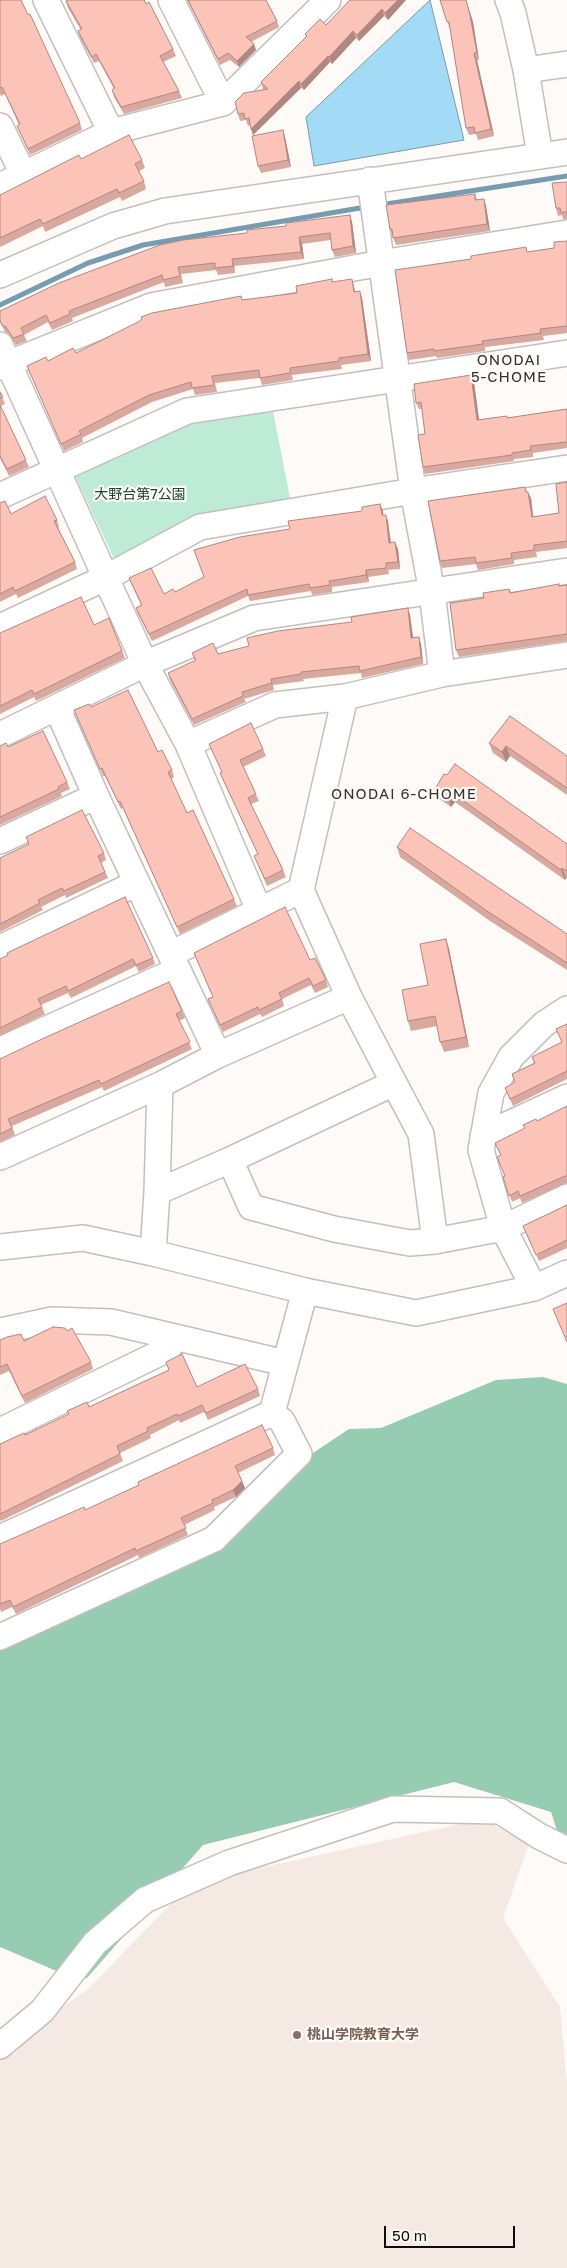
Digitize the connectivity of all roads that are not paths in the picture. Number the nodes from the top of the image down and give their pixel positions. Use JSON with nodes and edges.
{"nodes":[{"id":1,"x":46,"y":0,"type":"edge"},
{"id":2,"x":171,"y":0,"type":"edge"},
{"id":3,"x":328,"y":0,"type":"edge"},
{"id":4,"x":508,"y":0,"type":"edge"},
{"id":5,"x":305,"y":9,"type":"edge"},
{"id":6,"x":567,"y":64,"type":"edge"},
{"id":7,"x":526,"y":70,"type":"junction"},
{"id":8,"x":224,"y":103,"type":"junction"},
{"id":9,"x":0,"y":126,"type":"edge"},
{"id":10,"x":111,"y":132,"type":"junction"},
{"id":11,"x":567,"y":152,"type":"edge"},
{"id":12,"x":540,"y":156,"type":"junction"},
{"id":13,"x":23,"y":174,"type":"junction"},
{"id":14,"x":370,"y":180,"type":"junction"},
{"id":15,"x":0,"y":186,"type":"edge"},
{"id":16,"x":567,"y":233,"type":"edge"},
{"id":17,"x":380,"y":263,"type":"junction"},
{"id":18,"x":0,"y":275,"type":"edge"},
{"id":19,"x":567,"y":352,"type":"edge"},
{"id":20,"x":3,"y":358,"type":"edge"},
{"id":21,"x":399,"y":379,"type":"junction"},
{"id":22,"x":57,"y":468,"type":"junction"},
{"id":23,"x":567,"y":468,"type":"edge"},
{"id":24,"x":413,"y":491,"type":"junction"},
{"id":25,"x":0,"y":496,"type":"edge"},
{"id":26,"x":567,"y":571,"type":"edge"},
{"id":27,"x":107,"y":577,"type":"junction"},
{"id":28,"x":432,"y":592,"type":"junction"},
{"id":29,"x":0,"y":627,"type":"edge"},
{"id":30,"x":567,"y":655,"type":"edge"},
{"id":31,"x":146,"y":664,"type":"junction"},
{"id":32,"x":442,"y":674,"type":"junction"},
{"id":33,"x":345,"y":697,"type":"junction"},
{"id":34,"x":57,"y":708,"type":"junction"},
{"id":35,"x":0,"y":735,"type":"edge"},
{"id":36,"x":188,"y":744,"type":"junction"},
{"id":37,"x":96,"y":796,"type":"junction"},
{"id":38,"x":0,"y":841,"type":"edge"},
{"id":39,"x":137,"y":883,"type":"junction"},
{"id":40,"x":301,"y":890,"type":"junction"},
{"id":41,"x":259,"y":910,"type":"junction"},
{"id":42,"x":0,"y":948,"type":"edge"},
{"id":43,"x":175,"y":962,"type":"junction"},
{"id":44,"x":349,"y":997,"type":"junction"},
{"id":45,"x":567,"y":1009,"type":"edge"},
{"id":46,"x":0,"y":1050,"type":"edge"},
{"id":47,"x":218,"y":1054,"type":"junction"},
{"id":48,"x":394,"y":1083,"type":"junction"},
{"id":49,"x":160,"y":1085,"type":"junction"},
{"id":50,"x":567,"y":1097,"type":"edge"},
{"id":51,"x":484,"y":1136,"type":"junction"},
{"id":52,"x":0,"y":1157,"type":"edge"},
{"id":53,"x":230,"y":1160,"type":"junction"},
{"id":54,"x":157,"y":1192,"type":"junction"},
{"id":55,"x":567,"y":1197,"type":"edge"},
{"id":56,"x":502,"y":1228,"type":"junction"},
{"id":57,"x":435,"y":1241,"type":"junction"},
{"id":58,"x":0,"y":1247,"type":"edge"},
{"id":59,"x":153,"y":1253,"type":"junction"},
{"id":60,"x":567,"y":1273,"type":"edge"},
{"id":61,"x":534,"y":1288,"type":"junction"},
{"id":62,"x":305,"y":1291,"type":"junction"},
{"id":63,"x":0,"y":1331,"type":"edge"},
{"id":64,"x":175,"y":1337,"type":"junction"},
{"id":65,"x":285,"y":1363,"type":"junction"},
{"id":66,"x":272,"y":1413,"type":"junction"},
{"id":67,"x":0,"y":1431,"type":"edge"},
{"id":68,"x":0,"y":1538,"type":"edge"},
{"id":69,"x":0,"y":1637,"type":"edge"},
{"id":70,"x":567,"y":1850,"type":"edge"},
{"id":71,"x":0,"y":2046,"type":"edge"}],
"edges":[{"from":1,"to":10,"type":"street"},
{"from":2,"to":8,"type":"street"},
{"from":3,"to":5,"type":"street"},
{"from":4,"to":7,"type":"street"},
{"from":5,"to":8,"type":"street"},
{"from":6,"to":7,"type":"street"},
{"from":7,"to":12,"type":"street"},
{"from":8,"to":10,"type":"street"},
{"from":9,"to":13,"type":"street"},
{"from":10,"to":13,"type":"street"},
{"from":11,"to":12,"type":"street"},
{"from":12,"to":14,"type":"street"},
{"from":13,"to":15,"type":"street"},
{"from":14,"to":17,"type":"street"},
{"from":14,"to":18,"type":"street"},
{"from":16,"to":17,"type":"street"},
{"from":17,"to":20,"type":"street"},
{"from":17,"to":21,"type":"street"},
{"from":19,"to":21,"type":"street"},
{"from":20,"to":22,"type":"street"},
{"from":21,"to":22,"type":"street"},
{"from":21,"to":24,"type":"street"},
{"from":22,"to":25,"type":"street"},
{"from":22,"to":27,"type":"street"},
{"from":23,"to":24,"type":"street"},
{"from":24,"to":27,"type":"street"},
{"from":24,"to":28,"type":"street"},
{"from":26,"to":28,"type":"street"},
{"from":27,"to":29,"type":"street"},
{"from":27,"to":31,"type":"street"},
{"from":28,"to":31,"type":"street"},
{"from":28,"to":32,"type":"street"},
{"from":30,"to":32,"type":"street"},
{"from":31,"to":34,"type":"street"},
{"from":31,"to":36,"type":"street"},
{"from":32,"to":33,"type":"street"},
{"from":33,"to":36,"type":"street"},
{"from":33,"to":40,"type":"street"},
{"from":34,"to":35,"type":"street"},
{"from":34,"to":37,"type":"street"},
{"from":36,"to":41,"type":"street"},
{"from":37,"to":38,"type":"street"},
{"from":37,"to":39,"type":"street"},
{"from":39,"to":42,"type":"street"},
{"from":39,"to":43,"type":"street"},
{"from":40,"to":41,"type":"street"},
{"from":40,"to":44,"type":"street"},
{"from":41,"to":43,"type":"street"},
{"from":43,"to":46,"type":"street"},
{"from":43,"to":47,"type":"street"},
{"from":44,"to":47,"type":"street"},
{"from":44,"to":48,"type":"street"},
{"from":45,"to":51,"type":"street"},
{"from":47,"to":49,"type":"street"},
{"from":48,"to":53,"type":"street"},
{"from":48,"to":57,"type":"street"},
{"from":49,"to":52,"type":"street"},
{"from":49,"to":54,"type":"street"},
{"from":50,"to":51,"type":"street"},
{"from":51,"to":56,"type":"street"},
{"from":53,"to":54,"type":"street"},
{"from":53,"to":57,"type":"street"},
{"from":54,"to":59,"type":"street"},
{"from":55,"to":56,"type":"street"},
{"from":56,"to":57,"type":"street"},
{"from":56,"to":61,"type":"street"},
{"from":58,"to":59,"type":"street"},
{"from":59,"to":62,"type":"street"},
{"from":60,"to":61,"type":"street"},
{"from":61,"to":62,"type":"street"},
{"from":62,"to":65,"type":"street"},
{"from":63,"to":64,"type":"street"},
{"from":64,"to":65,"type":"street"},
{"from":64,"to":67,"type":"street"},
{"from":65,"to":66,"type":"street"},
{"from":66,"to":68,"type":"street"},
{"from":66,"to":69,"type":"street"},
{"from":70,"to":71,"type":"street"}]}
